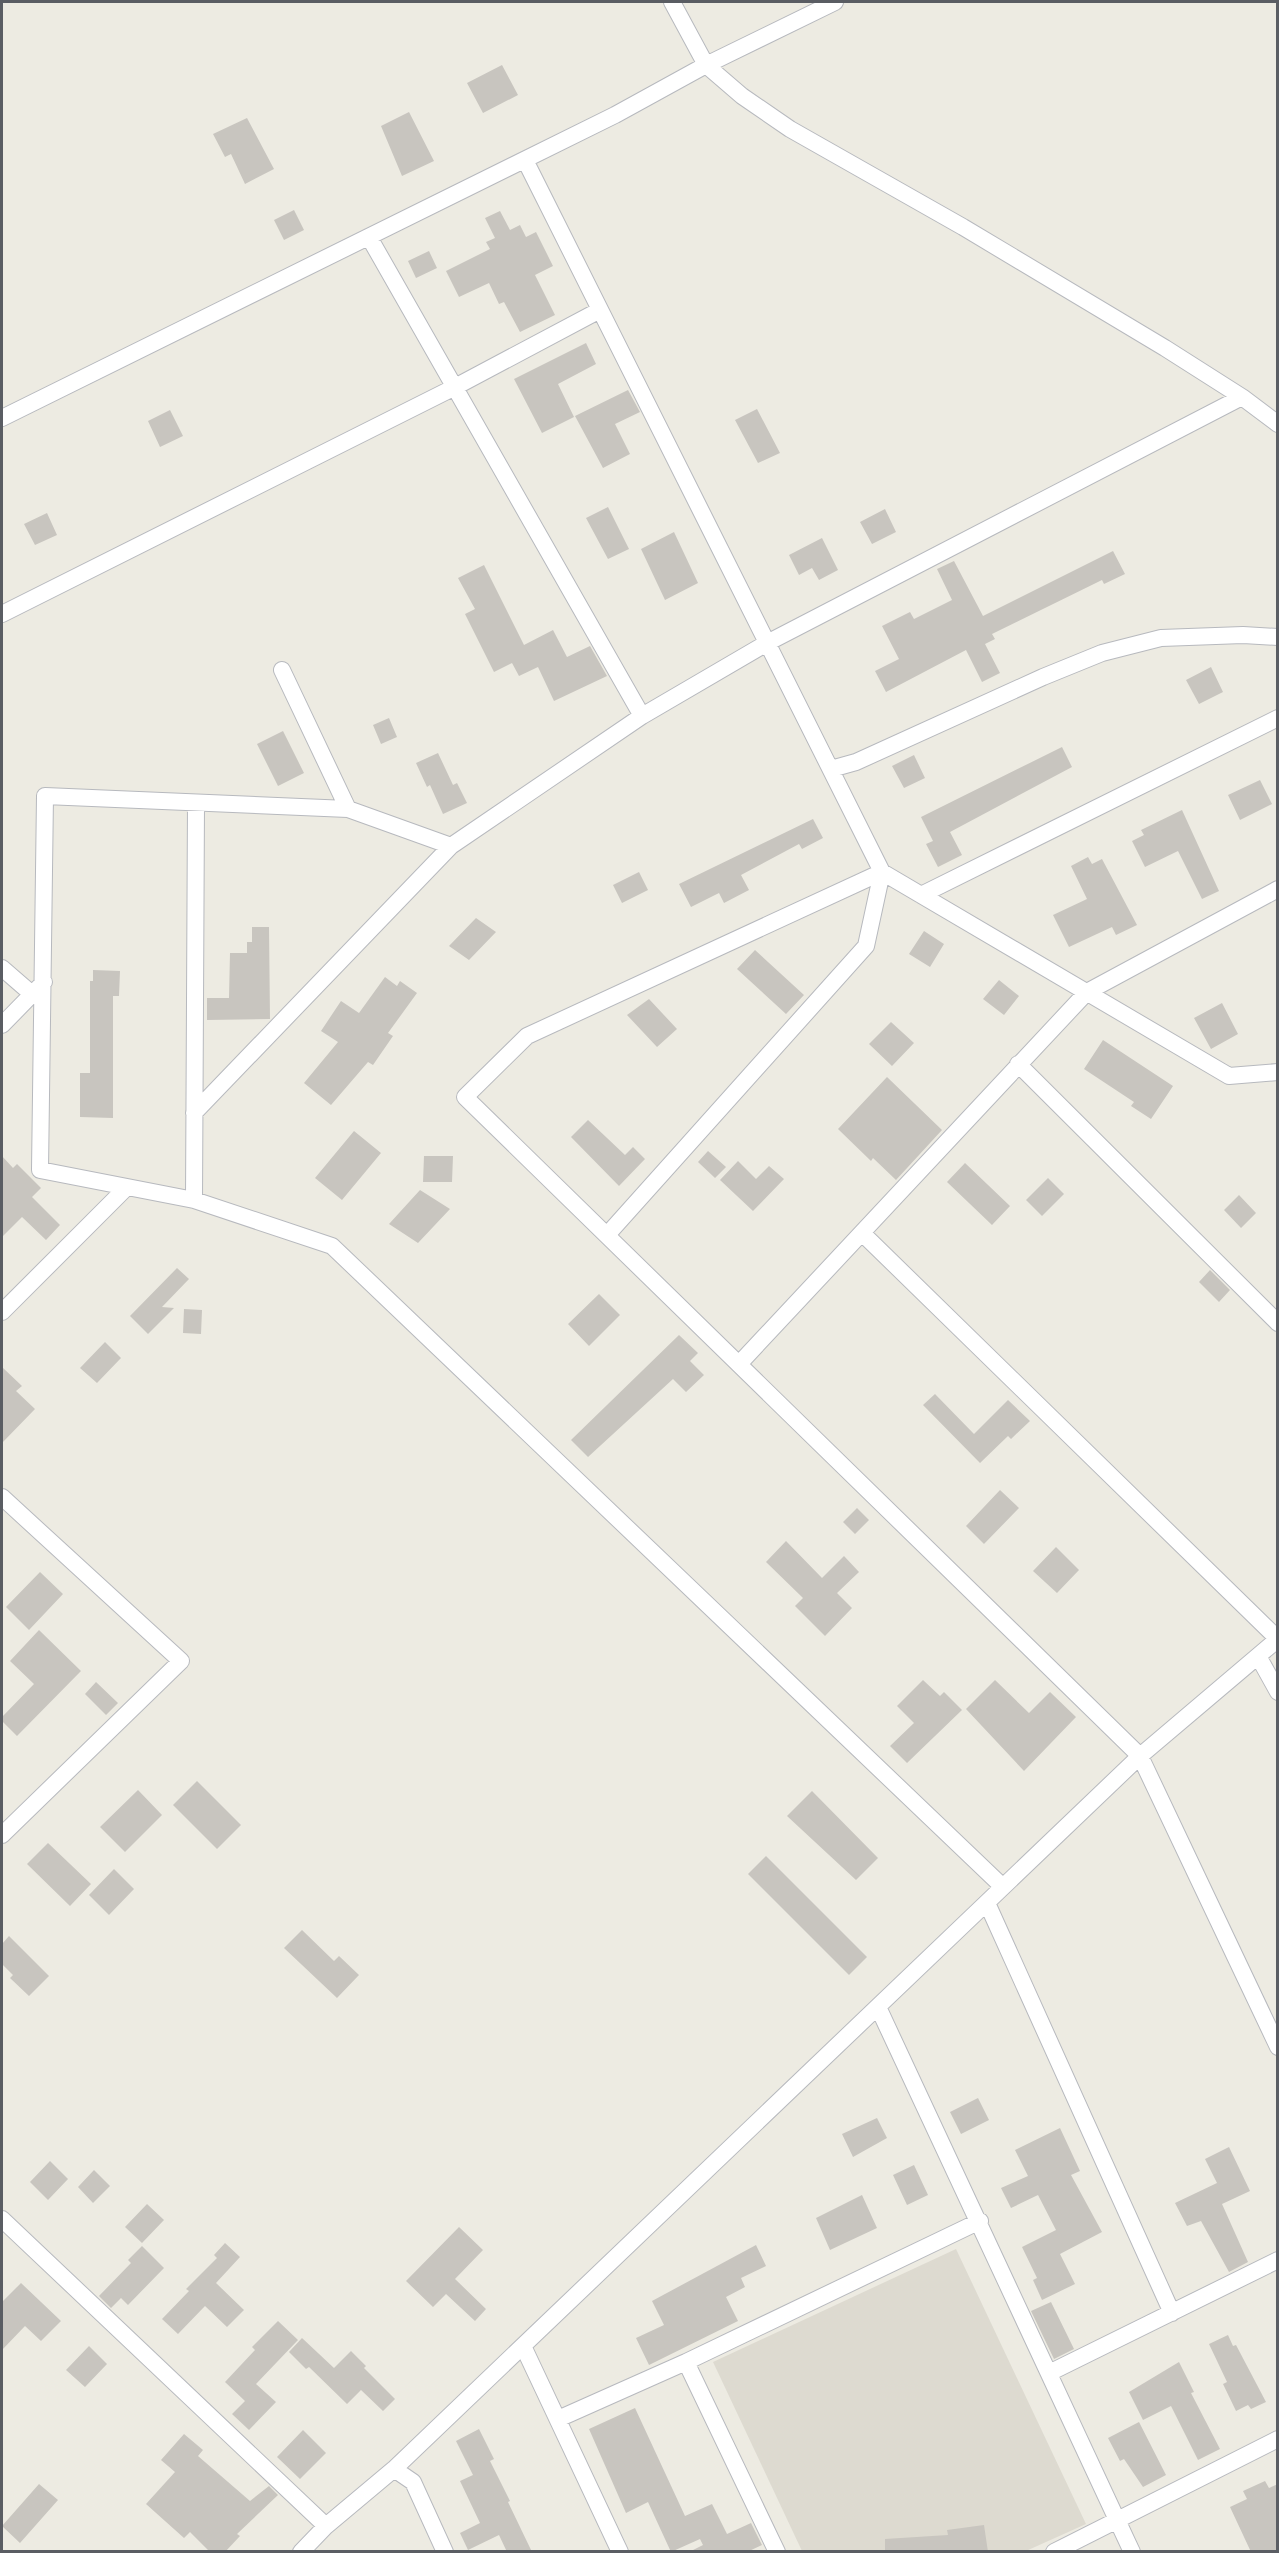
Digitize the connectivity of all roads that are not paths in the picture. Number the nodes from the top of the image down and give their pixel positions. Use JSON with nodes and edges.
{"nodes":[{"id":1,"x":672,"y":2,"type":"edge"},
{"id":2,"x":835,"y":2,"type":"edge"},
{"id":3,"x":706,"y":65,"type":"junction"},
{"id":4,"x":525,"y":160,"type":"junction"},
{"id":5,"x":369,"y":237,"type":"junction"},
{"id":6,"x":600,"y":310,"type":"junction"},
{"id":7,"x":455,"y":387,"type":"junction"},
{"id":8,"x":1242,"y":397,"type":"junction"},
{"id":9,"x":2,"y":418,"type":"edge"},
{"id":10,"x":1278,"y":424,"type":"edge"},
{"id":11,"x":2,"y":614,"type":"edge"},
{"id":12,"x":1278,"y":637,"type":"edge"},
{"id":13,"x":768,"y":643,"type":"junction"},
{"id":14,"x":282,"y":670,"type":"dead end"},
{"id":15,"x":642,"y":716,"type":"junction"},
{"id":16,"x":1278,"y":718,"type":"edge"},
{"id":17,"x":831,"y":769,"type":"junction"},
{"id":18,"x":196,"y":804,"type":"junction"},
{"id":19,"x":348,"y":810,"type":"junction"},
{"id":20,"x":451,"y":846,"type":"junction"},
{"id":21,"x":882,"y":872,"type":"junction"},
{"id":22,"x":1278,"y":889,"type":"edge"},
{"id":23,"x":921,"y":895,"type":"junction"},
{"id":24,"x":2,"y":968,"type":"edge"},
{"id":25,"x":38,"y":988,"type":"junction"},
{"id":26,"x":1087,"y":992,"type":"junction"},
{"id":27,"x":2,"y":1025,"type":"edge"},
{"id":28,"x":1017,"y":1064,"type":"junction"},
{"id":29,"x":1278,"y":1072,"type":"edge"},
{"id":30,"x":194,"y":1113,"type":"junction"},
{"id":31,"x":127,"y":1187,"type":"junction"},
{"id":32,"x":194,"y":1200,"type":"junction"},
{"id":33,"x":862,"y":1233,"type":"junction"},
{"id":34,"x":607,"y":1235,"type":"junction"},
{"id":35,"x":2,"y":1312,"type":"edge"},
{"id":36,"x":1278,"y":1323,"type":"edge"},
{"id":37,"x":739,"y":1364,"type":"junction"},
{"id":38,"x":2,"y":1497,"type":"edge"},
{"id":39,"x":1278,"y":1639,"type":"edge"},
{"id":40,"x":1258,"y":1656,"type":"junction"},
{"id":41,"x":1278,"y":1692,"type":"edge"},
{"id":42,"x":1140,"y":1756,"type":"junction"},
{"id":43,"x":2,"y":1835,"type":"edge"},
{"id":44,"x":1003,"y":1887,"type":"junction"},
{"id":45,"x":987,"y":1903,"type":"junction"},
{"id":46,"x":878,"y":2007,"type":"junction"},
{"id":47,"x":1278,"y":2047,"type":"edge"},
{"id":48,"x":2,"y":2219,"type":"edge"},
{"id":49,"x":980,"y":2222,"type":"junction"},
{"id":50,"x":1278,"y":2260,"type":"edge"},
{"id":51,"x":1172,"y":2313,"type":"junction"},
{"id":52,"x":523,"y":2346,"type":"junction"},
{"id":53,"x":686,"y":2362,"type":"junction"},
{"id":54,"x":1049,"y":2373,"type":"junction"},
{"id":55,"x":558,"y":2420,"type":"junction"},
{"id":56,"x":1278,"y":2439,"type":"edge"},
{"id":57,"x":394,"y":2469,"type":"junction"},
{"id":58,"x":1117,"y":2519,"type":"junction"},
{"id":59,"x":326,"y":2526,"type":"junction"},
{"id":60,"x":301,"y":2552,"type":"edge"},
{"id":61,"x":445,"y":2552,"type":"edge"},
{"id":62,"x":620,"y":2552,"type":"edge"},
{"id":63,"x":777,"y":2552,"type":"edge"},
{"id":64,"x":1054,"y":2552,"type":"edge"},
{"id":65,"x":1132,"y":2552,"type":"edge"}],
"edges":[{"from":1,"to":3,"type":"street"},
{"from":2,"to":3,"type":"street"},
{"from":3,"to":4,"type":"street"},
{"from":3,"to":8,"type":"street"},
{"from":4,"to":5,"type":"street"},
{"from":4,"to":6,"type":"street"},
{"from":5,"to":7,"type":"street"},
{"from":5,"to":9,"type":"street"},
{"from":6,"to":7,"type":"street"},
{"from":6,"to":13,"type":"street"},
{"from":7,"to":11,"type":"street"},
{"from":7,"to":15,"type":"street"},
{"from":8,"to":10,"type":"street"},
{"from":8,"to":13,"type":"street"},
{"from":12,"to":17,"type":"street"},
{"from":13,"to":15,"type":"street"},
{"from":13,"to":17,"type":"street"},
{"from":14,"to":19,"type":"street"},
{"from":15,"to":20,"type":"street"},
{"from":16,"to":23,"type":"street"},
{"from":17,"to":21,"type":"street"},
{"from":18,"to":19,"type":"street"},
{"from":18,"to":25,"type":"street"},
{"from":18,"to":30,"type":"street"},
{"from":19,"to":20,"type":"street"},
{"from":20,"to":30,"type":"street"},
{"from":21,"to":23,"type":"street"},
{"from":21,"to":34,"type":"street"},
{"from":21,"to":34,"type":"street"},
{"from":22,"to":26,"type":"street"},
{"from":23,"to":26,"type":"street"},
{"from":24,"to":25,"type":"street"},
{"from":25,"to":27,"type":"street"},
{"from":25,"to":31,"type":"street"},
{"from":26,"to":28,"type":"street"},
{"from":26,"to":29,"type":"street"},
{"from":28,"to":33,"type":"street"},
{"from":28,"to":36,"type":"street"},
{"from":30,"to":32,"type":"street"},
{"from":31,"to":32,"type":"street"},
{"from":31,"to":35,"type":"street"},
{"from":32,"to":44,"type":"street"},
{"from":33,"to":37,"type":"street"},
{"from":33,"to":39,"type":"street"},
{"from":34,"to":37,"type":"street"},
{"from":37,"to":42,"type":"street"},
{"from":38,"to":43,"type":"street"},
{"from":39,"to":40,"type":"street"},
{"from":40,"to":41,"type":"street"},
{"from":40,"to":42,"type":"street"},
{"from":42,"to":44,"type":"street"},
{"from":42,"to":47,"type":"street"},
{"from":44,"to":45,"type":"street"},
{"from":45,"to":46,"type":"street"},
{"from":45,"to":51,"type":"street"},
{"from":46,"to":49,"type":"street"},
{"from":46,"to":52,"type":"street"},
{"from":48,"to":59,"type":"street"},
{"from":49,"to":53,"type":"street"},
{"from":49,"to":54,"type":"street"},
{"from":50,"to":51,"type":"street"},
{"from":51,"to":54,"type":"street"},
{"from":52,"to":55,"type":"street"},
{"from":52,"to":57,"type":"street"},
{"from":53,"to":55,"type":"street"},
{"from":53,"to":63,"type":"street"},
{"from":54,"to":58,"type":"street"},
{"from":55,"to":62,"type":"street"},
{"from":56,"to":58,"type":"street"},
{"from":57,"to":59,"type":"street"},
{"from":57,"to":61,"type":"street"},
{"from":58,"to":64,"type":"street"},
{"from":58,"to":65,"type":"street"},
{"from":59,"to":60,"type":"street"}]}
